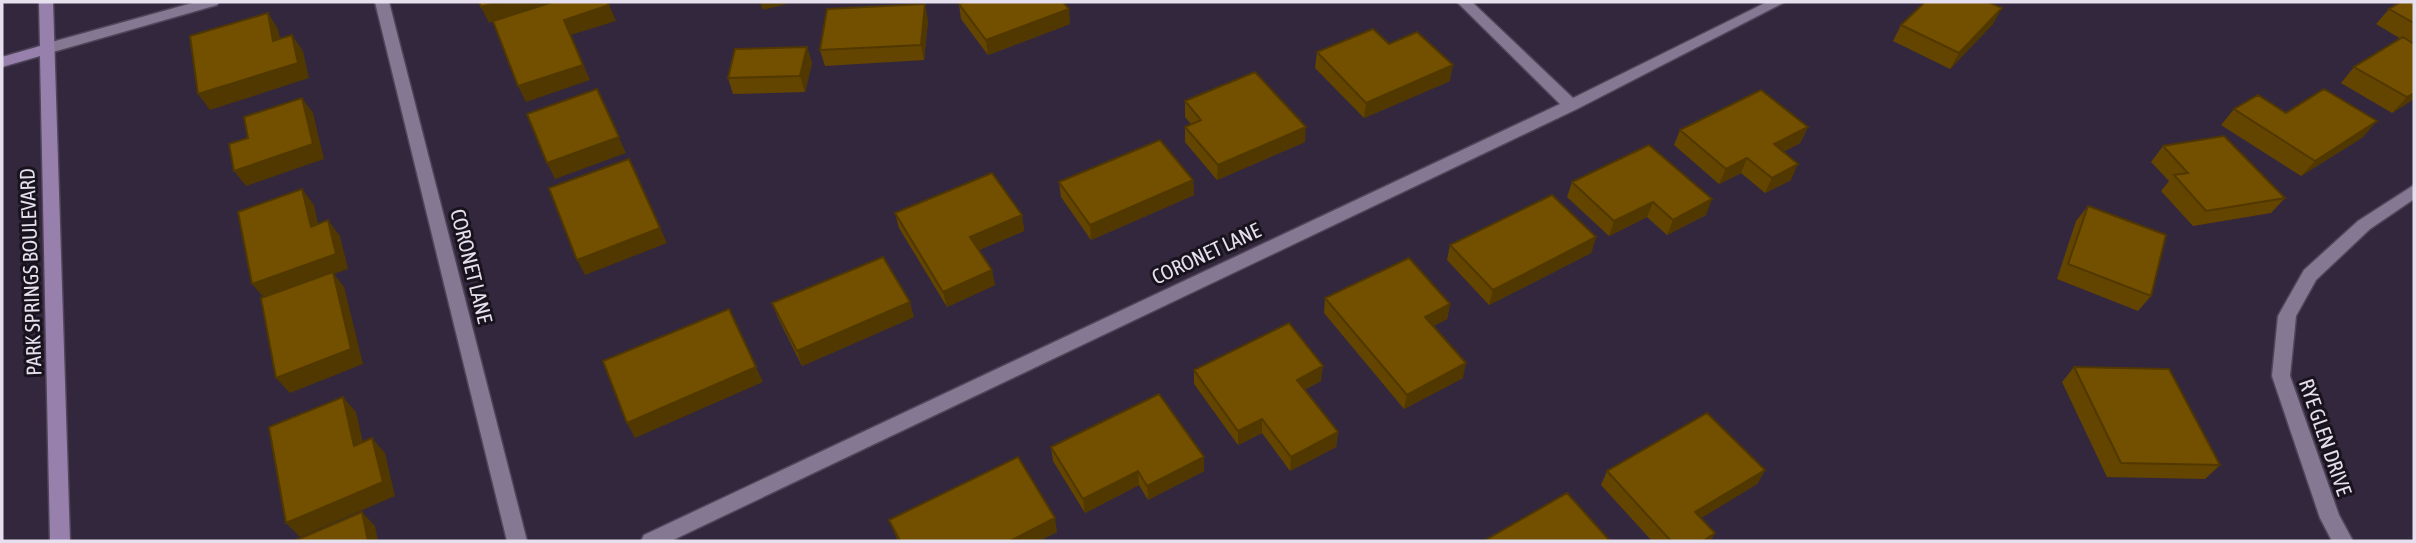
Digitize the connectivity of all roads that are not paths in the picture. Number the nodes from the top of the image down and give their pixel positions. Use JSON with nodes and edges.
{"nodes":[{"id":1,"x":46,"y":2,"type":"edge"},
{"id":2,"x":212,"y":2,"type":"edge"},
{"id":3,"x":382,"y":2,"type":"edge"},
{"id":4,"x":1464,"y":2,"type":"edge"},
{"id":5,"x":1778,"y":2,"type":"edge"},
{"id":6,"x":46,"y":49,"type":"junction"},
{"id":7,"x":2,"y":62,"type":"edge"},
{"id":8,"x":1572,"y":105,"type":"junction"},
{"id":9,"x":2414,"y":191,"type":"edge"},
{"id":10,"x":60,"y":541,"type":"edge"},
{"id":11,"x":517,"y":541,"type":"edge"},
{"id":12,"x":651,"y":541,"type":"edge"},
{"id":13,"x":2343,"y":541,"type":"edge"}],
"edges":[{"from":1,"to":6,"type":"main road","name":"PARK SPRINGS BOULEVARD"},
{"from":2,"to":6,"type":"street"},
{"from":3,"to":11,"type":"street","name":"CORONET LANE"},
{"from":4,"to":8,"type":"street"},
{"from":5,"to":8,"type":"street","name":"CORONET LANE"},
{"from":6,"to":7,"type":"main road"},
{"from":6,"to":10,"type":"main road","name":"PARK SPRINGS BOULEVARD"},
{"from":8,"to":12,"type":"street","name":"CORONET LANE"},
{"from":9,"to":13,"type":"street","name":"RYE GLEN DRIVE"}]}
